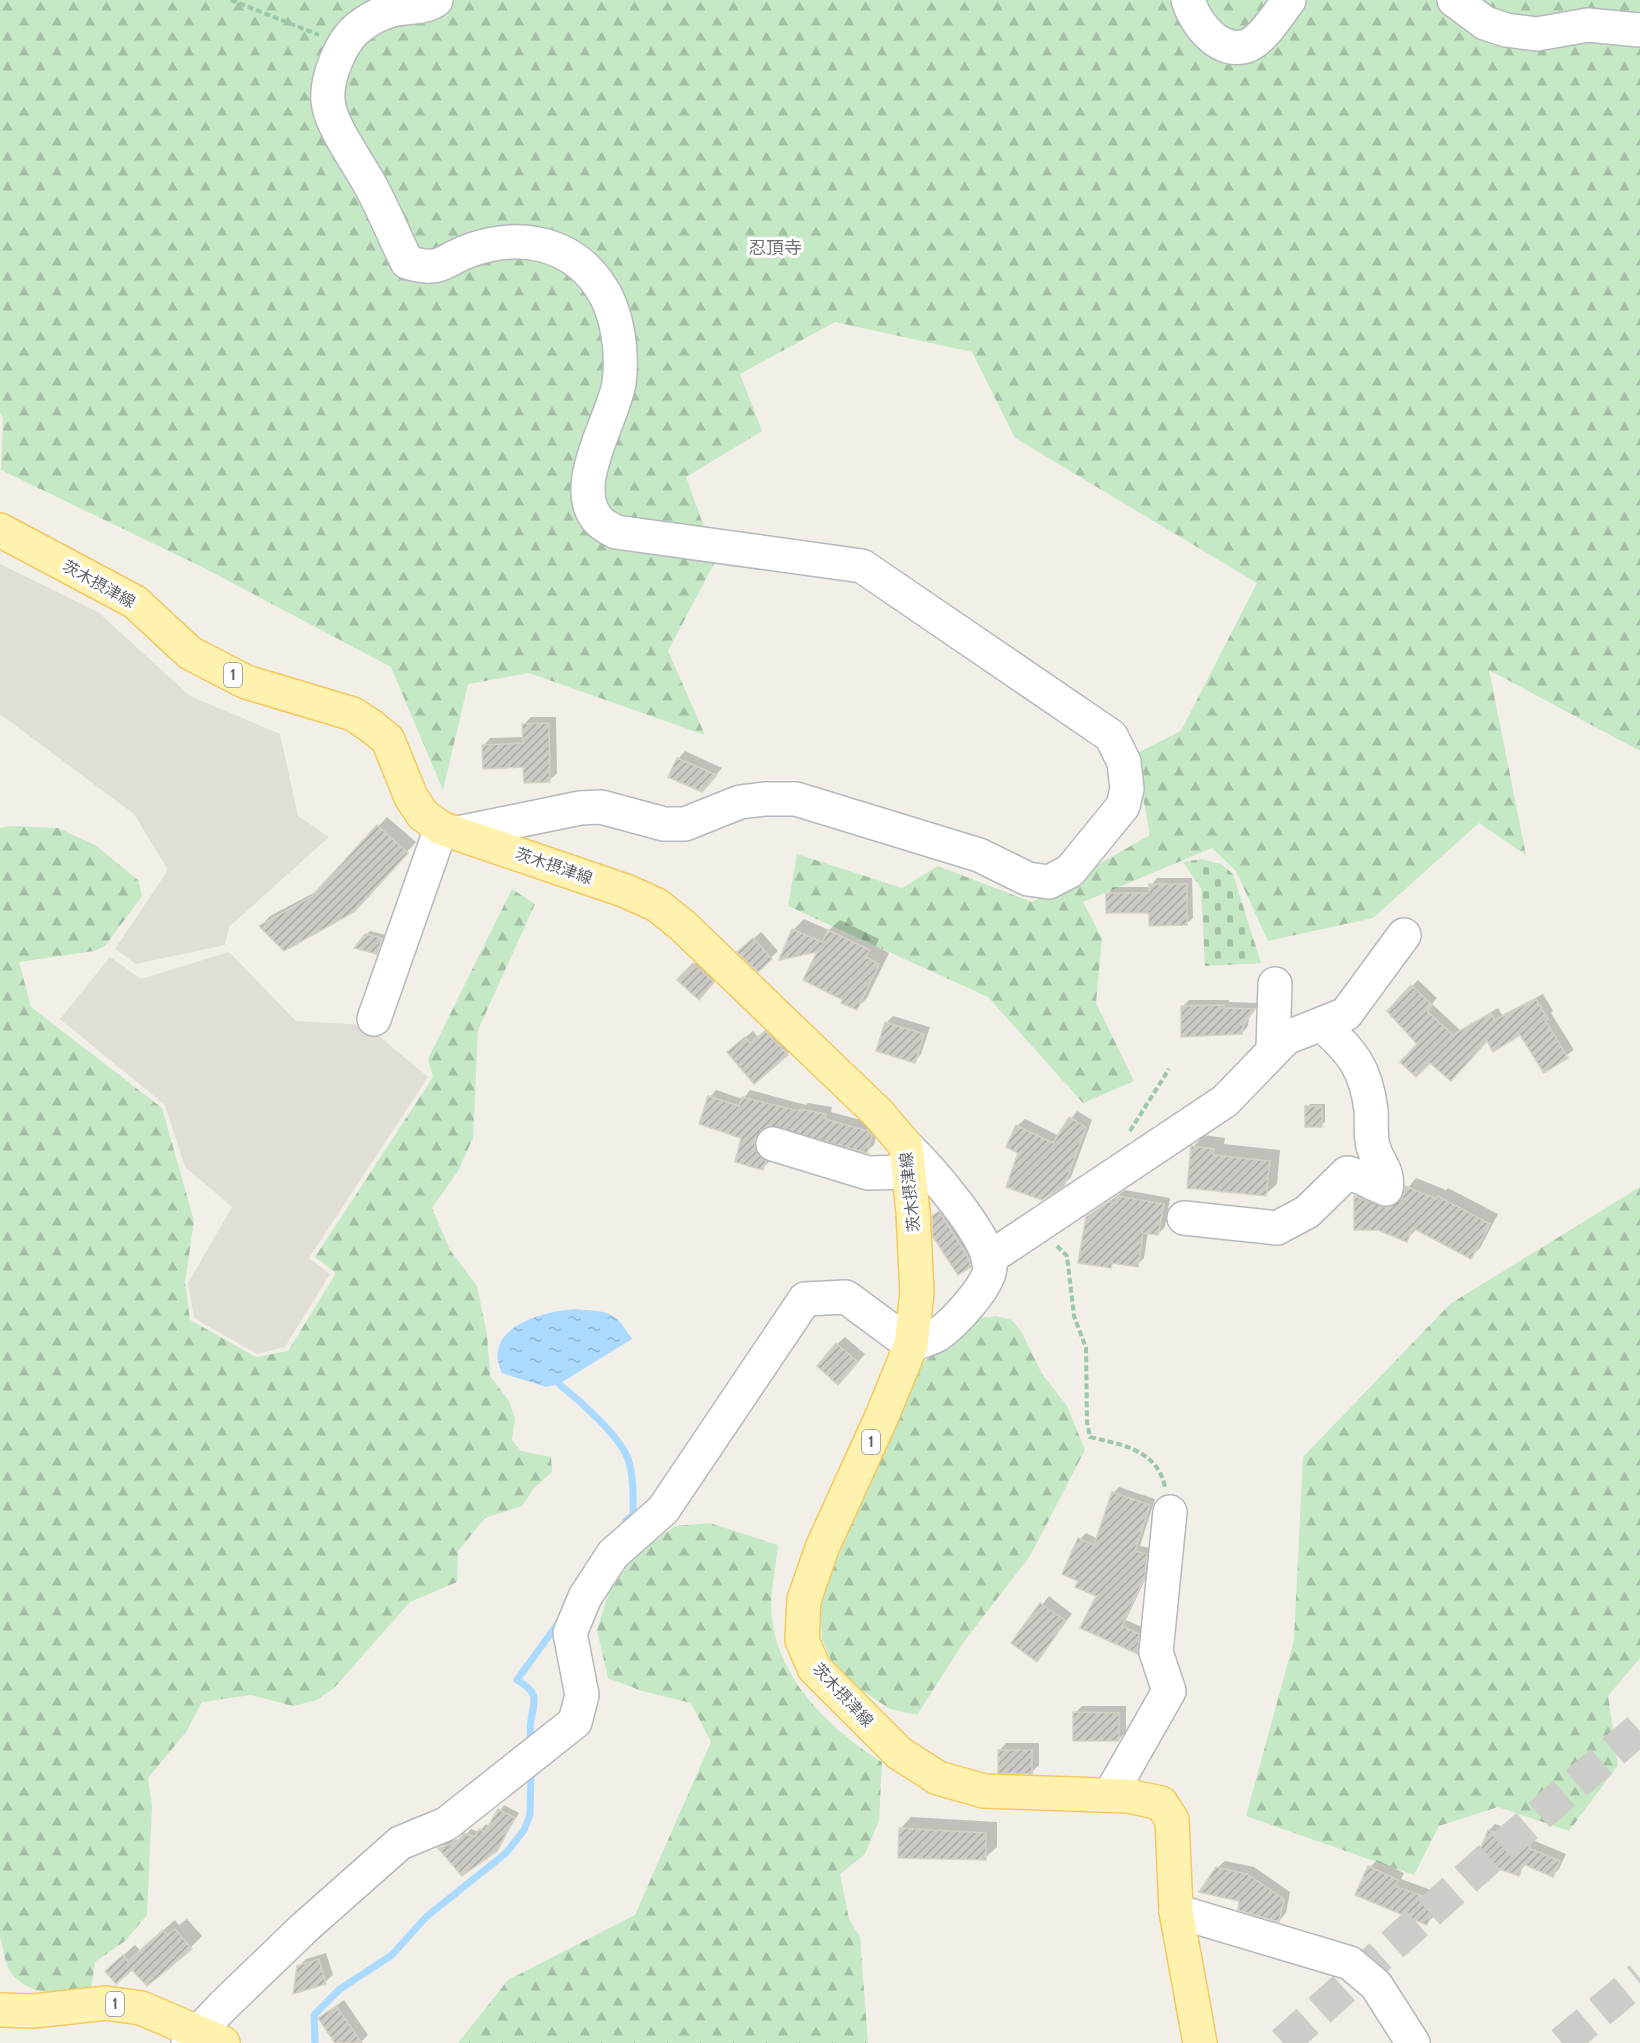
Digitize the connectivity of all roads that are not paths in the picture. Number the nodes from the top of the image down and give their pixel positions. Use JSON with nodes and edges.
{"nodes":[{"id":1,"x":436,"y":0,"type":"edge"},
{"id":2,"x":1188,"y":0,"type":"edge"},
{"id":3,"x":1289,"y":0,"type":"edge"},
{"id":4,"x":1454,"y":0,"type":"edge"},
{"id":5,"x":1640,"y":30,"type":"edge"},
{"id":6,"x":0,"y":530,"type":"edge"},
{"id":7,"x":450,"y":830,"type":"junction"},
{"id":8,"x":1404,"y":935,"type":"dead end"},
{"id":9,"x":1275,"y":984,"type":"dead end"},
{"id":10,"x":374,"y":1019,"type":"dead end"},
{"id":11,"x":1322,"y":1025,"type":"junction"},
{"id":12,"x":1273,"y":1050,"type":"junction"},
{"id":13,"x":773,"y":1144,"type":"dead end"},
{"id":14,"x":908,"y":1159,"type":"junction"},
{"id":15,"x":1184,"y":1218,"type":"dead end"},
{"id":16,"x":988,"y":1259,"type":"junction"},
{"id":17,"x":911,"y":1345,"type":"junction"},
{"id":18,"x":1170,"y":1512,"type":"road end"},
{"id":19,"x":1110,"y":1796,"type":"junction"},
{"id":20,"x":1176,"y":1911,"type":"junction"},
{"id":21,"x":0,"y":2010,"type":"edge"},
{"id":22,"x":202,"y":2040,"type":"edge"},
{"id":23,"x":1200,"y":2043,"type":"edge"},
{"id":24,"x":1413,"y":2043,"type":"edge"}],
"edges":[{"from":1,"to":7,"type":"street"},
{"from":2,"to":3,"type":"street"},
{"from":4,"to":5,"type":"street"},
{"from":6,"to":7,"type":"main road","name":"茨木摂津線","number":"1"},
{"from":7,"to":10,"type":"street"},
{"from":7,"to":14,"type":"main road","name":"茨木摂津線","number":"1"},
{"from":8,"to":11,"type":"street"},
{"from":9,"to":12,"type":"street"},
{"from":11,"to":12,"type":"street"},
{"from":11,"to":15,"type":"street"},
{"from":12,"to":16,"type":"street"},
{"from":13,"to":14,"type":"street"},
{"from":14,"to":16,"type":"street"},
{"from":14,"to":17,"type":"main road","name":"茨木摂津線","number":"1"},
{"from":16,"to":17,"type":"street"},
{"from":17,"to":19,"type":"main road","name":"茨木摂津線","number":"1"},
{"from":17,"to":22,"type":"street"},
{"from":18,"to":19,"type":"street"},
{"from":19,"to":20,"type":"main road","name":"茨木摂津線","number":"1"},
{"from":20,"to":23,"type":"main road","name":"茨木摂津線","number":"1"},
{"from":20,"to":24,"type":"street"},
{"from":21,"to":22,"type":"main road","number":"1"}]}
